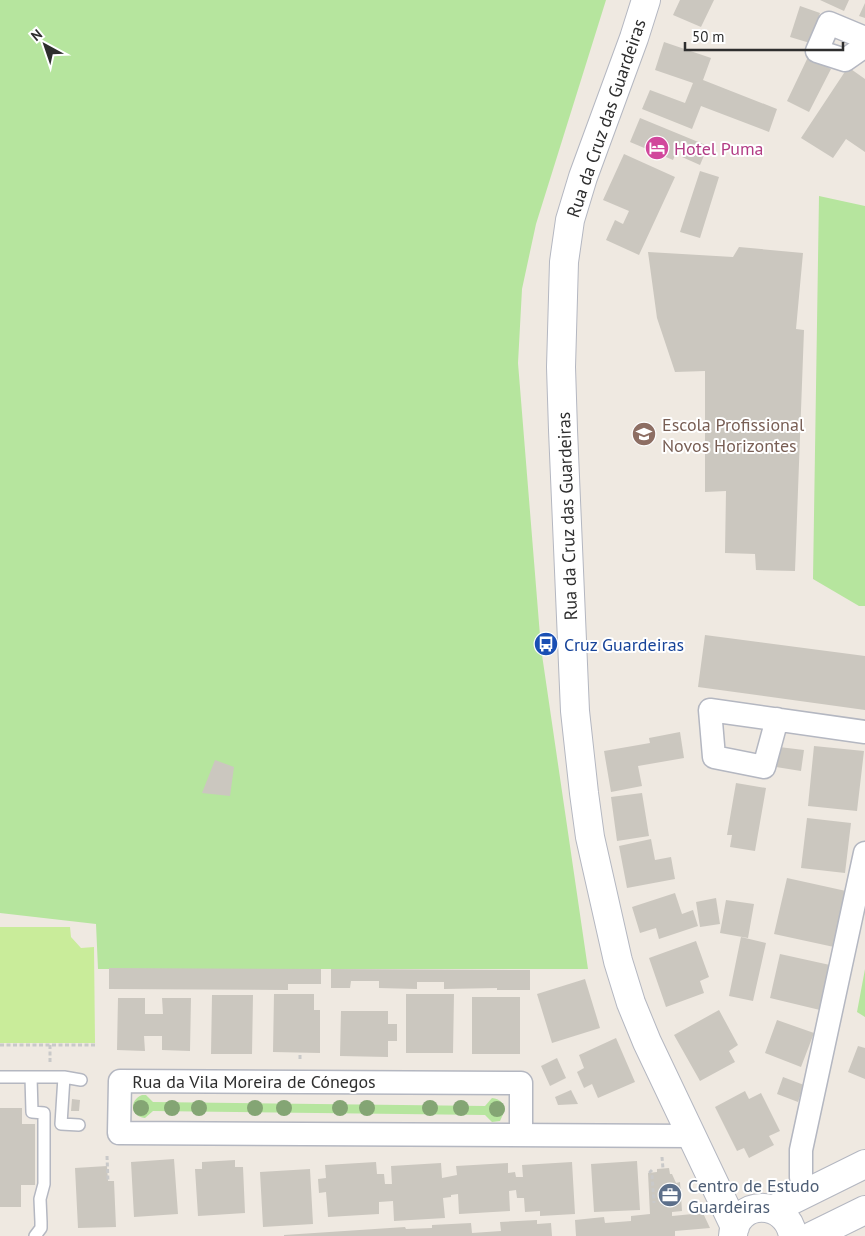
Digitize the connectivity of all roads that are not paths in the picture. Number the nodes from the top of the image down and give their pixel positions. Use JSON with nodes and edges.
{"nodes":[{"id":1,"x":646,"y":0,"type":"edge"},
{"id":2,"x":865,"y":38,"type":"edge"},
{"id":3,"x":865,"y":46,"type":"edge"},
{"id":4,"x":777,"y":720,"type":"dead end"},
{"id":5,"x":865,"y":732,"type":"edge"},
{"id":6,"x":865,"y":853,"type":"edge"},
{"id":7,"x":0,"y":1077,"type":"edge"},
{"id":8,"x":31,"y":1077,"type":"junction"},
{"id":9,"x":64,"y":1077,"type":"junction"},
{"id":10,"x":81,"y":1080,"type":"dead end"},
{"id":11,"x":79,"y":1126,"type":"dead end"},
{"id":12,"x":521,"y":1135,"type":"junction"},
{"id":13,"x":692,"y":1136,"type":"junction"},
{"id":14,"x":865,"y":1164,"type":"edge"},
{"id":15,"x":804,"y":1194,"type":"junction"},
{"id":16,"x":774,"y":1209,"type":"junction"},
{"id":17,"x":865,"y":1210,"type":"edge"},
{"id":18,"x":734,"y":1231,"type":"edge"},
{"id":19,"x":35,"y":1236,"type":"edge"},
{"id":20,"x":793,"y":1236,"type":"edge"},
{"id":21,"x":812,"y":1236,"type":"edge"}],
"edges":[{"from":1,"to":13,"type":"main road","name":"Rua da Cruz das Guardeiras"},
{"from":2,"to":3,"type":"street"},
{"from":4,"to":5,"type":"street"},
{"from":6,"to":15,"type":"street"},
{"from":7,"to":8,"type":"lane"},
{"from":8,"to":9,"type":"lane"},
{"from":8,"to":19,"type":"lane"},
{"from":9,"to":10,"type":"lane"},
{"from":9,"to":11,"type":"lane"},
{"from":12,"to":12,"type":"street","name":"Rua da Vila Moreira de Cónegos"},
{"from":12,"to":13,"type":"street"},
{"from":13,"to":18,"type":"main road","name":"Rua da Cruz das Guardeiras"},
{"from":14,"to":15,"type":"main road"},
{"from":15,"to":16,"type":"main road"},
{"from":16,"to":18,"type":"main road"},
{"from":16,"to":20,"type":"main road"},
{"from":17,"to":21,"type":"main road"}]}
